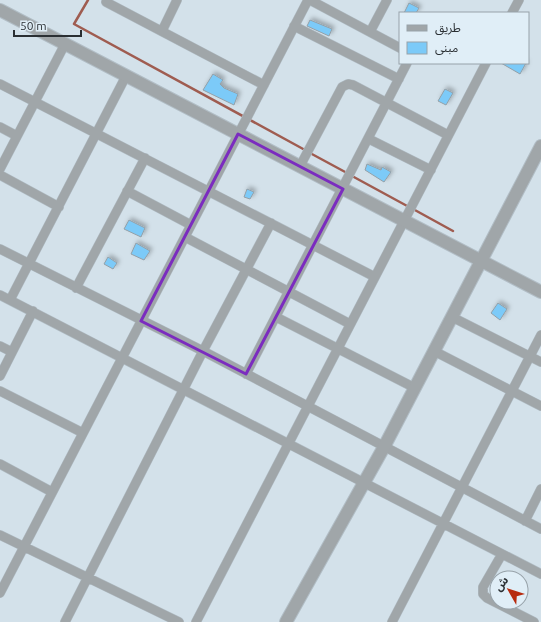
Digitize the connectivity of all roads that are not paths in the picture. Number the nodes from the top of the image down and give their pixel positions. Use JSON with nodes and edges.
{"nodes":[{"id":1,"x":177,"y":0,"type":"edge"},
{"id":2,"x":309,"y":0,"type":"edge"},
{"id":3,"x":387,"y":0,"type":"edge"},
{"id":4,"x":519,"y":0,"type":"edge"},
{"id":5,"x":106,"y":2,"type":"dead end"},
{"id":6,"x":0,"y":11,"type":"edge"},
{"id":7,"x":513,"y":12,"type":"edge"},
{"id":8,"x":294,"y":26,"type":"junction"},
{"id":9,"x":162,"y":31,"type":"junction"},
{"id":10,"x":370,"y":32,"type":"junction"},
{"id":11,"x":65,"y":44,"type":"junction"},
{"id":12,"x":399,"y":47,"type":"edge"},
{"id":13,"x":406,"y":64,"type":"edge"},
{"id":14,"x":485,"y":64,"type":"edge"},
{"id":15,"x":126,"y":76,"type":"junction"},
{"id":16,"x":399,"y":79,"type":"junction"},
{"id":17,"x":0,"y":84,"type":"edge"},
{"id":18,"x":264,"y":85,"type":"junction"},
{"id":19,"x":35,"y":102,"type":"junction"},
{"id":20,"x":388,"y":102,"type":"junction"},
{"id":21,"x":0,"y":127,"type":"edge"},
{"id":22,"x":97,"y":134,"type":"junction"},
{"id":23,"x":238,"y":134,"type":"junction"},
{"id":24,"x":448,"y":135,"type":"junction"},
{"id":25,"x":17,"y":136,"type":"junction"},
{"id":26,"x":369,"y":138,"type":"junction"},
{"id":27,"x":541,"y":146,"type":"edge"},
{"id":28,"x":145,"y":158,"type":"junction"},
{"id":29,"x":300,"y":166,"type":"junction"},
{"id":30,"x":0,"y":169,"type":"edge"},
{"id":31,"x":431,"y":170,"type":"junction"},
{"id":32,"x":0,"y":175,"type":"edge"},
{"id":33,"x":343,"y":189,"type":"junction"},
{"id":34,"x":128,"y":191,"type":"junction"},
{"id":35,"x":209,"y":191,"type":"junction"},
{"id":36,"x":59,"y":207,"type":"junction"},
{"id":37,"x":405,"y":221,"type":"junction"},
{"id":38,"x":271,"y":223,"type":"junction"},
{"id":39,"x":191,"y":226,"type":"junction"},
{"id":40,"x":185,"y":237,"type":"junction"},
{"id":41,"x":314,"y":244,"type":"junction"},
{"id":42,"x":0,"y":249,"type":"edge"},
{"id":43,"x":481,"y":261,"type":"junction"},
{"id":44,"x":29,"y":264,"type":"junction"},
{"id":45,"x":247,"y":269,"type":"junction"},
{"id":46,"x":375,"y":276,"type":"junction"},
{"id":47,"x":76,"y":288,"type":"junction"},
{"id":48,"x":289,"y":292,"type":"junction"},
{"id":49,"x":541,"y":292,"type":"edge"},
{"id":50,"x":0,"y":294,"type":"edge"},
{"id":51,"x":10,"y":300,"type":"junction"},
{"id":52,"x":33,"y":311,"type":"junction"},
{"id":53,"x":452,"y":316,"type":"junction"},
{"id":54,"x":276,"y":317,"type":"junction"},
{"id":55,"x":141,"y":320,"type":"junction"},
{"id":56,"x":350,"y":324,"type":"junction"},
{"id":57,"x":541,"y":335,"type":"edge"},
{"id":58,"x":0,"y":346,"type":"edge"},
{"id":59,"x":338,"y":349,"type":"junction"},
{"id":60,"x":203,"y":351,"type":"junction"},
{"id":61,"x":434,"y":351,"type":"junction"},
{"id":62,"x":12,"y":352,"type":"junction"},
{"id":63,"x":530,"y":357,"type":"junction"},
{"id":64,"x":122,"y":358,"type":"junction"},
{"id":65,"x":541,"y":362,"type":"edge"},
{"id":66,"x":246,"y":374,"type":"junction"},
{"id":67,"x":0,"y":376,"type":"edge"},
{"id":68,"x":415,"y":388,"type":"junction"},
{"id":69,"x":184,"y":389,"type":"junction"},
{"id":70,"x":0,"y":391,"type":"edge"},
{"id":71,"x":512,"y":391,"type":"junction"},
{"id":72,"x":308,"y":406,"type":"junction"},
{"id":73,"x":541,"y":406,"type":"edge"},
{"id":74,"x":83,"y":433,"type":"junction"},
{"id":75,"x":288,"y":443,"type":"junction"},
{"id":76,"x":384,"y":447,"type":"junction"},
{"id":77,"x":0,"y":464,"type":"edge"},
{"id":78,"x":365,"y":482,"type":"junction"},
{"id":79,"x":462,"y":488,"type":"junction"},
{"id":80,"x":541,"y":489,"type":"edge"},
{"id":81,"x":52,"y":492,"type":"junction"},
{"id":82,"x":525,"y":521,"type":"junction"},
{"id":83,"x":443,"y":524,"type":"junction"},
{"id":84,"x":541,"y":529,"type":"edge"},
{"id":85,"x":0,"y":535,"type":"edge"},
{"id":86,"x":24,"y":546,"type":"junction"},
{"id":87,"x":502,"y":554,"type":"junction"},
{"id":88,"x":541,"y":574,"type":"edge"},
{"id":89,"x":89,"y":578,"type":"junction"},
{"id":90,"x":0,"y":593,"type":"edge"},
{"id":91,"x":65,"y":622,"type":"edge"},
{"id":92,"x":179,"y":622,"type":"edge"},
{"id":93,"x":196,"y":622,"type":"edge"},
{"id":94,"x":286,"y":622,"type":"edge"},
{"id":95,"x":392,"y":622,"type":"edge"},
{"id":96,"x":534,"y":622,"type":"edge"}],
"edges":[{"from":1,"to":9,"type":"street"},
{"from":2,"to":8,"type":"street"},
{"from":2,"to":10,"type":"street"},
{"from":3,"to":10,"type":"street"},
{"from":4,"to":7,"type":"street"},
{"from":5,"to":9,"type":"street"},
{"from":6,"to":11,"type":"street"},
{"from":8,"to":16,"type":"street"},
{"from":8,"to":18,"type":"street"},
{"from":9,"to":18,"type":"street"},
{"from":10,"to":12,"type":"street"},
{"from":11,"to":15,"type":"street"},
{"from":11,"to":19,"type":"street"},
{"from":13,"to":16,"type":"street"},
{"from":14,"to":24,"type":"street"},
{"from":15,"to":22,"type":"street"},
{"from":15,"to":23,"type":"street"},
{"from":16,"to":20,"type":"street"},
{"from":17,"to":19,"type":"street"},
{"from":18,"to":23,"type":"street"},
{"from":19,"to":22,"type":"street"},
{"from":19,"to":25,"type":"street"},
{"from":20,"to":24,"type":"street"},
{"from":20,"to":26,"type":"street"},
{"from":20,"to":29,"type":"street"},
{"from":21,"to":25,"type":"street"},
{"from":22,"to":28,"type":"street"},
{"from":22,"to":36,"type":"street"},
{"from":23,"to":29,"type":"street"},
{"from":23,"to":35,"type":"street"},
{"from":24,"to":31,"type":"street"},
{"from":25,"to":30,"type":"street"},
{"from":26,"to":31,"type":"street"},
{"from":26,"to":33,"type":"street"},
{"from":27,"to":43,"type":"street"},
{"from":28,"to":34,"type":"street"},
{"from":28,"to":35,"type":"street"},
{"from":29,"to":33,"type":"street"},
{"from":31,"to":37,"type":"street"},
{"from":32,"to":36,"type":"street"},
{"from":33,"to":37,"type":"street"},
{"from":33,"to":41,"type":"street"},
{"from":34,"to":39,"type":"street"},
{"from":34,"to":47,"type":"street"},
{"from":35,"to":38,"type":"street"},
{"from":35,"to":39,"type":"street"},
{"from":36,"to":44,"type":"street"},
{"from":37,"to":43,"type":"street"},
{"from":37,"to":46,"type":"street"},
{"from":38,"to":41,"type":"street"},
{"from":38,"to":45,"type":"street"},
{"from":39,"to":40,"type":"street"},
{"from":40,"to":45,"type":"street"},
{"from":40,"to":55,"type":"street"},
{"from":41,"to":46,"type":"street"},
{"from":41,"to":48,"type":"street"},
{"from":42,"to":44,"type":"street"},
{"from":43,"to":49,"type":"street"},
{"from":43,"to":53,"type":"street"},
{"from":44,"to":47,"type":"street"},
{"from":44,"to":51,"type":"street"},
{"from":45,"to":48,"type":"street"},
{"from":45,"to":60,"type":"street"},
{"from":46,"to":56,"type":"street"},
{"from":47,"to":55,"type":"street"},
{"from":48,"to":54,"type":"street"},
{"from":48,"to":56,"type":"street"},
{"from":50,"to":51,"type":"street"},
{"from":51,"to":52,"type":"street"},
{"from":52,"to":62,"type":"street"},
{"from":52,"to":64,"type":"street"},
{"from":53,"to":61,"type":"street"},
{"from":53,"to":63,"type":"street"},
{"from":54,"to":59,"type":"street"},
{"from":54,"to":66,"type":"street"},
{"from":55,"to":60,"type":"street"},
{"from":55,"to":64,"type":"street"},
{"from":56,"to":59,"type":"street"},
{"from":57,"to":63,"type":"street"},
{"from":58,"to":62,"type":"street"},
{"from":59,"to":68,"type":"street"},
{"from":59,"to":72,"type":"street"},
{"from":60,"to":66,"type":"street"},
{"from":60,"to":69,"type":"street"},
{"from":61,"to":68,"type":"street"},
{"from":61,"to":71,"type":"street"},
{"from":62,"to":67,"type":"street"},
{"from":63,"to":65,"type":"street"},
{"from":63,"to":71,"type":"street"},
{"from":64,"to":69,"type":"street"},
{"from":64,"to":74,"type":"street"},
{"from":66,"to":72,"type":"street"},
{"from":68,"to":76,"type":"street"},
{"from":69,"to":75,"type":"street"},
{"from":69,"to":89,"type":"street"},
{"from":70,"to":74,"type":"street"},
{"from":71,"to":73,"type":"street"},
{"from":71,"to":79,"type":"street"},
{"from":72,"to":75,"type":"street"},
{"from":72,"to":76,"type":"street"},
{"from":74,"to":81,"type":"street"},
{"from":75,"to":78,"type":"street"},
{"from":75,"to":93,"type":"street"},
{"from":76,"to":78,"type":"street"},
{"from":76,"to":79,"type":"street"},
{"from":77,"to":81,"type":"street"},
{"from":78,"to":83,"type":"street"},
{"from":78,"to":94,"type":"street"},
{"from":79,"to":82,"type":"street"},
{"from":79,"to":83,"type":"street"},
{"from":80,"to":82,"type":"street"},
{"from":81,"to":86,"type":"street"},
{"from":82,"to":84,"type":"street"},
{"from":83,"to":87,"type":"street"},
{"from":83,"to":95,"type":"street"},
{"from":85,"to":86,"type":"street"},
{"from":86,"to":89,"type":"street"},
{"from":86,"to":90,"type":"street"},
{"from":87,"to":88,"type":"street"},
{"from":87,"to":96,"type":"street"},
{"from":89,"to":91,"type":"street"},
{"from":89,"to":92,"type":"street"}]}
